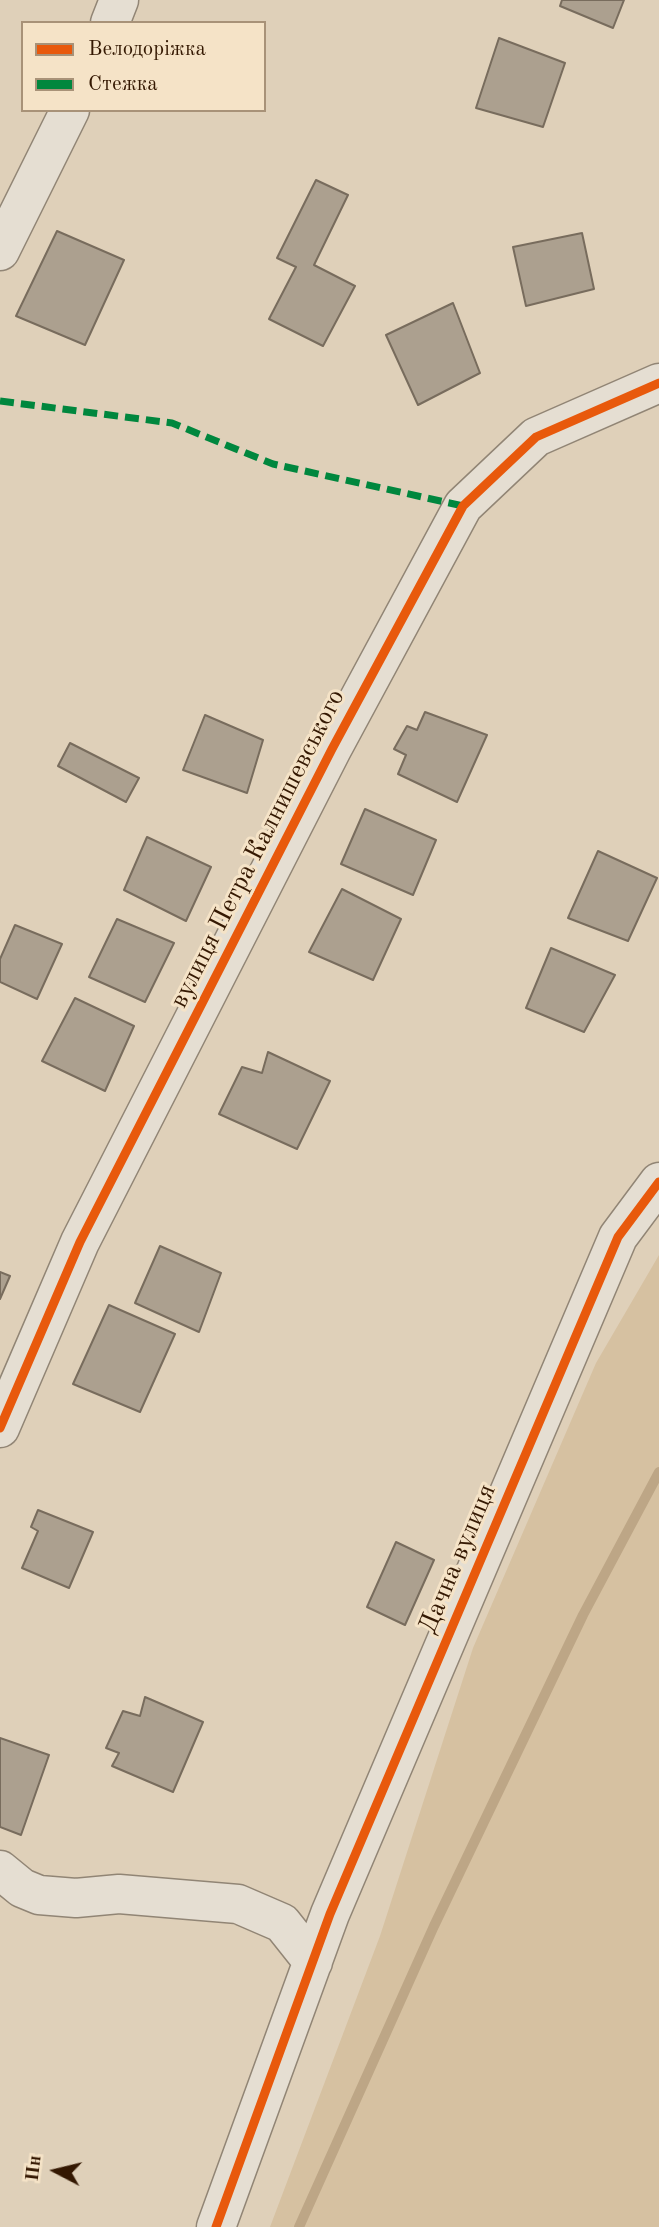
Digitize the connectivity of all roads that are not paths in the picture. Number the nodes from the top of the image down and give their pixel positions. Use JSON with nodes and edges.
{"nodes":[{"id":1,"x":120,"y":0,"type":"edge"},
{"id":2,"x":111,"y":21,"type":"edge"},
{"id":3,"x":69,"y":112,"type":"edge"},
{"id":4,"x":0,"y":251,"type":"edge"},
{"id":5,"x":659,"y":383,"type":"edge"},
{"id":6,"x":659,"y":1182,"type":"edge"},
{"id":7,"x":0,"y":1427,"type":"edge"},
{"id":8,"x":0,"y":1870,"type":"edge"},
{"id":9,"x":313,"y":1962,"type":"junction"},
{"id":10,"x":216,"y":2227,"type":"edge"}],
"edges":[{"from":1,"to":2,"type":"street"},
{"from":3,"to":4,"type":"street"},
{"from":5,"to":7,"type":"street","name":"вулиця Петра Калнишевського"},
{"from":6,"to":9,"type":"street","name":"Дачна вулиця"},
{"from":8,"to":9,"type":"street"},
{"from":9,"to":10,"type":"street","name":"Дачна вулиця"}]}
